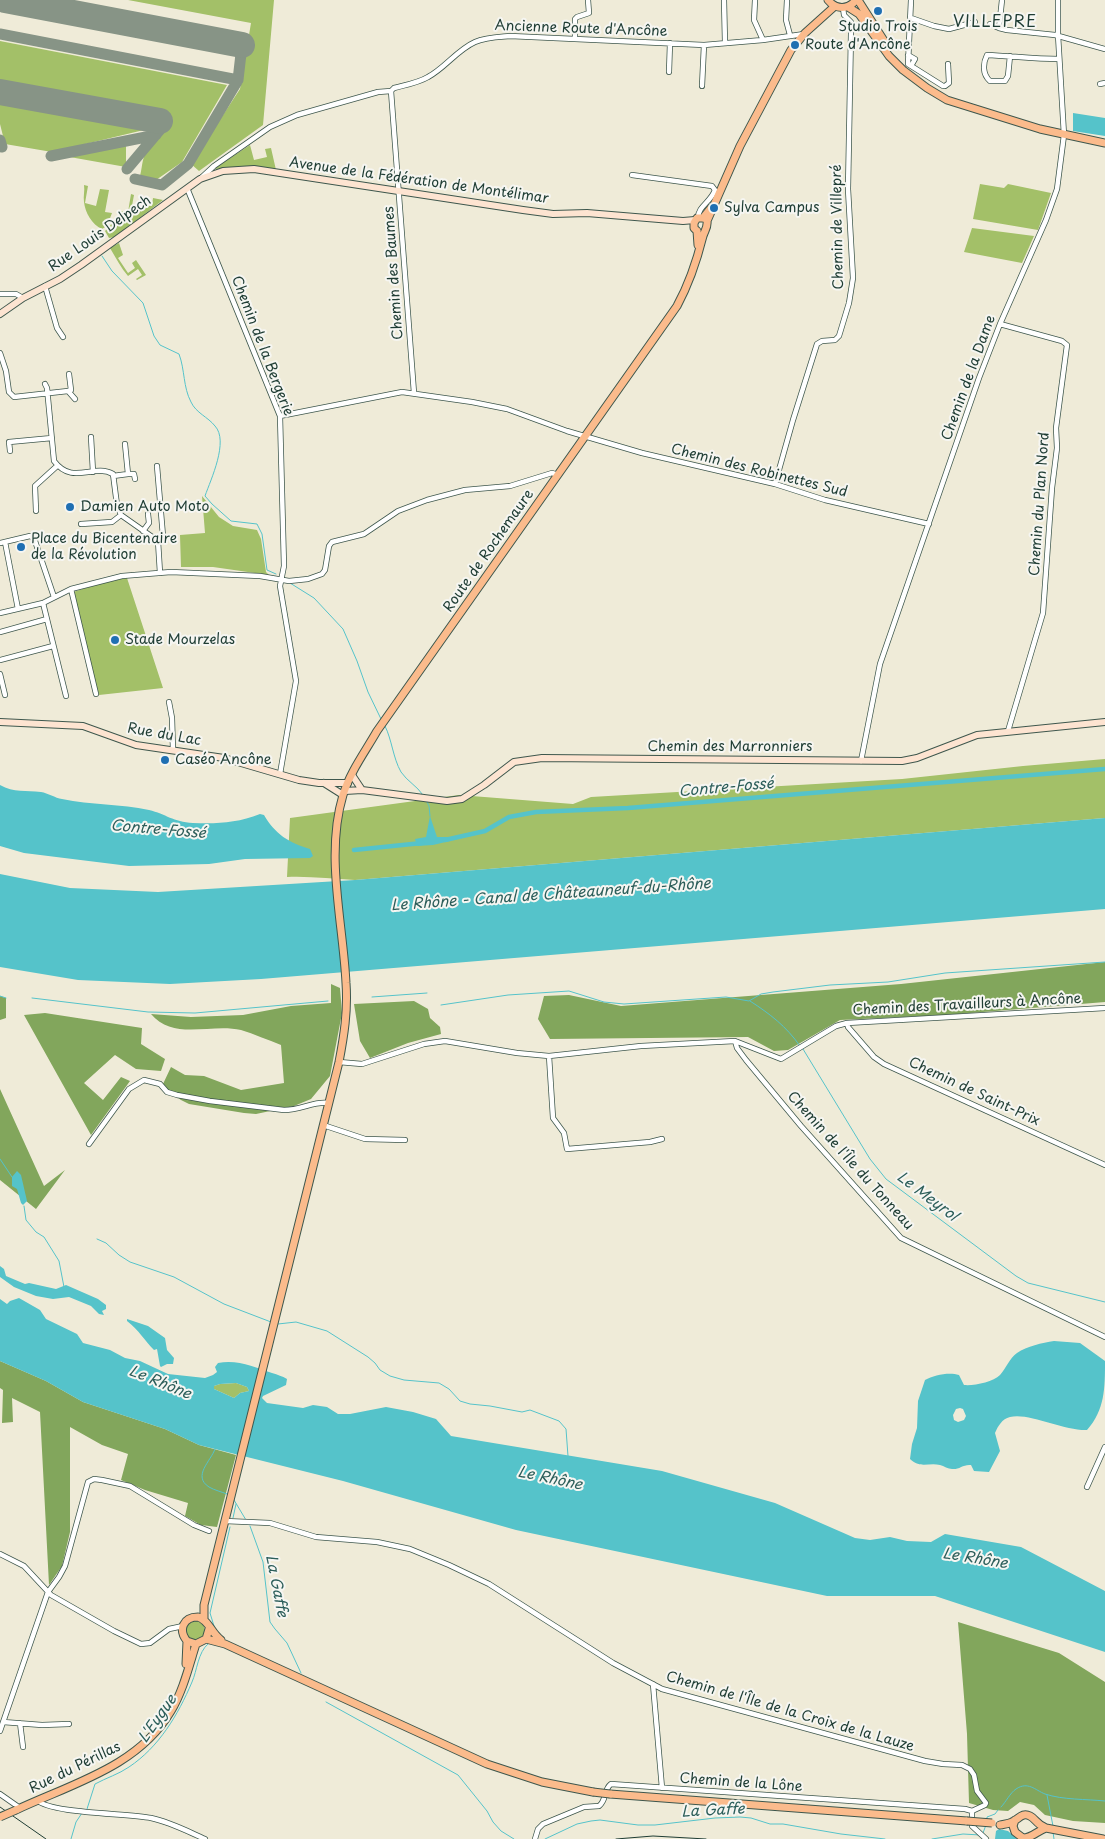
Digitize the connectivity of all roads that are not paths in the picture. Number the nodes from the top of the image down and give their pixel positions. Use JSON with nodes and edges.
{"nodes":[{"id":1,"x":588,"y":0,"type":"edge"},
{"id":2,"x":724,"y":0,"type":"edge"},
{"id":3,"x":755,"y":0,"type":"edge"},
{"id":4,"x":787,"y":0,"type":"edge"},
{"id":5,"x":857,"y":0,"type":"edge"},
{"id":6,"x":911,"y":0,"type":"edge"},
{"id":7,"x":1002,"y":0,"type":"edge"},
{"id":8,"x":1058,"y":0,"type":"edge"},
{"id":9,"x":830,"y":3,"type":"edge"},
{"id":10,"x":846,"y":8,"type":"junction"},
{"id":11,"x":911,"y":18,"type":"junction"},
{"id":12,"x":975,"y":22,"type":"dead end"},
{"id":13,"x":990,"y":24,"type":"dead end"},
{"id":14,"x":999,"y":28,"type":"junction"},
{"id":15,"x":805,"y":33,"type":"junction"},
{"id":16,"x":1058,"y":35,"type":"junction"},
{"id":17,"x":790,"y":36,"type":"junction"},
{"id":18,"x":575,"y":38,"type":"junction"},
{"id":19,"x":763,"y":40,"type":"junction"},
{"id":20,"x":798,"y":41,"type":"junction"},
{"id":21,"x":670,"y":43,"type":"junction"},
{"id":22,"x":725,"y":43,"type":"junction"},
{"id":23,"x":704,"y":45,"type":"junction"},
{"id":24,"x":1105,"y":47,"type":"edge"},
{"id":25,"x":1010,"y":56,"type":"junction"},
{"id":26,"x":1059,"y":59,"type":"junction"},
{"id":27,"x":948,"y":64,"type":"dead end"},
{"id":28,"x":903,"y":70,"type":"junction"},
{"id":29,"x":669,"y":72,"type":"dead end"},
{"id":30,"x":702,"y":86,"type":"dead end"},
{"id":31,"x":391,"y":91,"type":"junction"},
{"id":32,"x":1064,"y":135,"type":"junction"},
{"id":33,"x":1105,"y":143,"type":"edge"},
{"id":34,"x":632,"y":174,"type":"dead end"},
{"id":35,"x":200,"y":179,"type":"junction"},
{"id":36,"x":186,"y":188,"type":"junction"},
{"id":37,"x":399,"y":191,"type":"junction"},
{"id":38,"x":699,"y":222,"type":"junction"},
{"id":39,"x":696,"y":260,"type":"junction"},
{"id":40,"x":46,"y":286,"type":"junction"},
{"id":41,"x":0,"y":294,"type":"edge"},
{"id":42,"x":23,"y":298,"type":"junction"},
{"id":43,"x":0,"y":314,"type":"edge"},
{"id":44,"x":1000,"y":324,"type":"junction"},
{"id":45,"x":63,"y":337,"type":"dead end"},
{"id":46,"x":0,"y":353,"type":"edge"},
{"id":47,"x":69,"y":374,"type":"dead end"},
{"id":48,"x":45,"y":384,"type":"dead end"},
{"id":49,"x":68,"y":391,"type":"junction"},
{"id":50,"x":48,"y":393,"type":"junction"},
{"id":51,"x":414,"y":393,"type":"junction"},
{"id":52,"x":75,"y":399,"type":"dead end"},
{"id":53,"x":280,"y":416,"type":"junction"},
{"id":54,"x":585,"y":436,"type":"junction"},
{"id":55,"x":52,"y":438,"type":"junction"},
{"id":56,"x":91,"y":438,"type":"dead end"},
{"id":57,"x":125,"y":444,"type":"dead end"},
{"id":58,"x":10,"y":451,"type":"dead end"},
{"id":59,"x":57,"y":466,"type":"junction"},
{"id":60,"x":157,"y":466,"type":"dead end"},
{"id":61,"x":93,"y":472,"type":"junction"},
{"id":62,"x":128,"y":474,"type":"junction"},
{"id":63,"x":113,"y":476,"type":"junction"},
{"id":64,"x":558,"y":476,"type":"junction"},
{"id":65,"x":135,"y":479,"type":"dead end"},
{"id":66,"x":775,"y":484,"type":"junction"},
{"id":67,"x":36,"y":511,"type":"dead end"},
{"id":68,"x":148,"y":514,"type":"dead end"},
{"id":69,"x":121,"y":516,"type":"junction"},
{"id":70,"x":81,"y":524,"type":"dead end"},
{"id":71,"x":929,"y":524,"type":"junction"},
{"id":72,"x":143,"y":531,"type":"junction"},
{"id":73,"x":158,"y":541,"type":"junction"},
{"id":74,"x":3,"y":543,"type":"edge"},
{"id":75,"x":160,"y":573,"type":"junction"},
{"id":76,"x":281,"y":580,"type":"junction"},
{"id":77,"x":71,"y":589,"type":"junction"},
{"id":78,"x":54,"y":597,"type":"junction"},
{"id":79,"x":43,"y":603,"type":"junction"},
{"id":80,"x":18,"y":609,"type":"junction"},
{"id":81,"x":0,"y":613,"type":"edge"},
{"id":82,"x":47,"y":619,"type":"junction"},
{"id":83,"x":0,"y":632,"type":"edge"},
{"id":84,"x":53,"y":646,"type":"junction"},
{"id":85,"x":0,"y":660,"type":"edge"},
{"id":86,"x":0,"y":674,"type":"edge"},
{"id":87,"x":96,"y":694,"type":"dead end"},
{"id":88,"x":5,"y":695,"type":"dead end"},
{"id":89,"x":66,"y":696,"type":"dead end"},
{"id":90,"x":169,"y":702,"type":"dead end"},
{"id":91,"x":0,"y":722,"type":"edge"},
{"id":92,"x":1105,"y":722,"type":"edge"},
{"id":93,"x":1008,"y":731,"type":"junction"},
{"id":94,"x":173,"y":750,"type":"junction"},
{"id":95,"x":861,"y":761,"type":"junction"},
{"id":96,"x":280,"y":774,"type":"junction"},
{"id":97,"x":350,"y":779,"type":"junction"},
{"id":98,"x":323,"y":782,"type":"junction"},
{"id":99,"x":362,"y":790,"type":"junction"},
{"id":100,"x":344,"y":793,"type":"junction"},
{"id":101,"x":1105,"y":1008,"type":"edge"},
{"id":102,"x":847,"y":1023,"type":"junction"},
{"id":103,"x":735,"y":1041,"type":"junction"},
{"id":104,"x":549,"y":1056,"type":"junction"},
{"id":105,"x":339,"y":1062,"type":"junction"},
{"id":106,"x":328,"y":1103,"type":"junction"},
{"id":107,"x":323,"y":1125,"type":"junction"},
{"id":108,"x":662,"y":1139,"type":"dead end"},
{"id":109,"x":405,"y":1140,"type":"dead end"},
{"id":110,"x":90,"y":1144,"type":"dead end"},
{"id":111,"x":1105,"y":1165,"type":"edge"},
{"id":112,"x":1105,"y":1338,"type":"edge"},
{"id":113,"x":1105,"y":1447,"type":"edge"},
{"id":114,"x":1087,"y":1487,"type":"dead end"},
{"id":115,"x":225,"y":1521,"type":"junction"},
{"id":116,"x":209,"y":1531,"type":"dead end"},
{"id":117,"x":0,"y":1554,"type":"edge"},
{"id":118,"x":48,"y":1592,"type":"junction"},
{"id":119,"x":204,"y":1605,"type":"junction"},
{"id":120,"x":194,"y":1616,"type":"junction"},
{"id":121,"x":204,"y":1619,"type":"junction"},
{"id":122,"x":183,"y":1629,"type":"junction"},
{"id":123,"x":209,"y":1629,"type":"junction"},
{"id":124,"x":206,"y":1639,"type":"junction"},
{"id":125,"x":187,"y":1641,"type":"junction"},
{"id":126,"x":196,"y":1644,"type":"junction"},
{"id":127,"x":225,"y":1644,"type":"junction"},
{"id":128,"x":184,"y":1682,"type":"junction"},
{"id":129,"x":653,"y":1684,"type":"junction"},
{"id":130,"x":3,"y":1722,"type":"junction"},
{"id":131,"x":20,"y":1724,"type":"junction"},
{"id":132,"x":69,"y":1724,"type":"dead end"},
{"id":133,"x":0,"y":1731,"type":"edge"},
{"id":134,"x":23,"y":1747,"type":"dead end"},
{"id":135,"x":662,"y":1788,"type":"junction"},
{"id":136,"x":0,"y":1794,"type":"edge"},
{"id":137,"x":37,"y":1800,"type":"junction"},
{"id":138,"x":18,"y":1809,"type":"junction"},
{"id":139,"x":972,"y":1811,"type":"junction"},
{"id":140,"x":0,"y":1817,"type":"edge"},
{"id":141,"x":1015,"y":1820,"type":"junction"},
{"id":142,"x":1036,"y":1824,"type":"junction"},
{"id":143,"x":1000,"y":1825,"type":"junction"},
{"id":144,"x":1046,"y":1828,"type":"junction"},
{"id":145,"x":1015,"y":1832,"type":"junction"},
{"id":146,"x":1028,"y":1837,"type":"edge"},
{"id":147,"x":205,"y":1839,"type":"edge"},
{"id":148,"x":535,"y":1839,"type":"edge"},
{"id":149,"x":986,"y":1839,"type":"edge"},
{"id":150,"x":1104,"y":1839,"type":"edge"}],
"edges":[{"from":1,"to":18,"type":"street"},
{"from":2,"to":22,"type":"street"},
{"from":3,"to":19,"type":"street"},
{"from":4,"to":17,"type":"street"},
{"from":5,"to":10,"type":"main road"},
{"from":5,"to":28,"type":"main road"},
{"from":6,"to":11,"type":"street"},
{"from":7,"to":14,"type":"street"},
{"from":8,"to":16,"type":"street","name":"Chemin de la Dame"},
{"from":9,"to":10,"type":"main road"},
{"from":9,"to":15,"type":"main road"},
{"from":10,"to":28,"type":"main road"},
{"from":10,"to":66,"type":"street","name":"Chemin de Villepré"},
{"from":11,"to":12,"type":"street"},
{"from":11,"to":27,"type":"street"},
{"from":13,"to":14,"type":"street"},
{"from":14,"to":16,"type":"street"},
{"from":15,"to":17,"type":"street","name":"Ancienne Route d'Ancône"},
{"from":15,"to":20,"type":"main road"},
{"from":16,"to":24,"type":"street"},
{"from":16,"to":26,"type":"street","name":"Chemin de la Dame"},
{"from":17,"to":19,"type":"street","name":"Ancienne Route d'Ancône"},
{"from":17,"to":20,"type":"street"},
{"from":18,"to":21,"type":"street","name":"Ancienne Route d'Ancône"},
{"from":18,"to":31,"type":"street","name":"Ancienne Route d'Ancône"},
{"from":19,"to":22,"type":"street","name":"Ancienne Route d'Ancône"},
{"from":20,"to":38,"type":"main road"},
{"from":21,"to":23,"type":"street","name":"Ancienne Route d'Ancône"},
{"from":21,"to":29,"type":"street"},
{"from":22,"to":23,"type":"street","name":"Ancienne Route d'Ancône"},
{"from":23,"to":30,"type":"street"},
{"from":25,"to":25,"type":"street"},
{"from":25,"to":26,"type":"street"},
{"from":26,"to":32,"type":"street","name":"Chemin de la Dame"},
{"from":28,"to":32,"type":"main road"},
{"from":31,"to":35,"type":"street","name":"Ancienne Route d'Ancône"},
{"from":31,"to":37,"type":"street","name":"Chemin des Baumes"},
{"from":32,"to":33,"type":"main road"},
{"from":32,"to":44,"type":"street","name":"Chemin de la Dame"},
{"from":34,"to":38,"type":"street"},
{"from":35,"to":36,"type":"street","name":"Avenue de la Fédération de Montélimar"},
{"from":35,"to":37,"type":"street","name":"Avenue de la Fédération de Montélimar"},
{"from":36,"to":40,"type":"street","name":"Rue Louis Delpech"},
{"from":36,"to":53,"type":"street","name":"Chemin de la Bergerie"},
{"from":37,"to":38,"type":"street","name":"Avenue de la Fédération de Montélimar"},
{"from":37,"to":51,"type":"street","name":"Chemin des Baumes"},
{"from":38,"to":39,"type":"main road","name":"Route de Rochemaure"},
{"from":38,"to":39,"type":"main road","name":"Route de Rochemaure"},
{"from":39,"to":54,"type":"main road","name":"Route de Rochemaure"},
{"from":40,"to":42,"type":"street","name":"Rue Louis Delpech"},
{"from":40,"to":45,"type":"street"},
{"from":41,"to":42,"type":"street"},
{"from":42,"to":43,"type":"street","name":"Rue Louis Delpech"},
{"from":44,"to":71,"type":"street","name":"Chemin de la Dame"},
{"from":44,"to":93,"type":"street","name":"Chemin du Plan Nord"},
{"from":46,"to":50,"type":"street"},
{"from":47,"to":49,"type":"street"},
{"from":48,"to":50,"type":"street"},
{"from":49,"to":50,"type":"street"},
{"from":49,"to":52,"type":"street"},
{"from":50,"to":55,"type":"street"},
{"from":51,"to":53,"type":"street","name":"Chemin des Robinettes Sud"},
{"from":51,"to":54,"type":"street","name":"Chemin des Robinettes Sud"},
{"from":53,"to":76,"type":"street","name":"Chemin de la Bergerie"},
{"from":54,"to":64,"type":"main road","name":"Route de Rochemaure"},
{"from":54,"to":66,"type":"street","name":"Chemin des Robinettes Sud"},
{"from":55,"to":58,"type":"street"},
{"from":55,"to":59,"type":"street"},
{"from":56,"to":61,"type":"street"},
{"from":57,"to":62,"type":"street"},
{"from":59,"to":61,"type":"street"},
{"from":59,"to":67,"type":"street"},
{"from":60,"to":73,"type":"street"},
{"from":61,"to":63,"type":"street"},
{"from":62,"to":63,"type":"street"},
{"from":62,"to":65,"type":"street"},
{"from":63,"to":69,"type":"street"},
{"from":64,"to":76,"type":"street"},
{"from":64,"to":97,"type":"main road","name":"Route de Rochemaure"},
{"from":66,"to":71,"type":"street","name":"Chemin des Robinettes Sud"},
{"from":68,"to":72,"type":"street"},
{"from":69,"to":70,"type":"street"},
{"from":69,"to":72,"type":"street"},
{"from":71,"to":95,"type":"street","name":"Chemin de la Dame"},
{"from":72,"to":73,"type":"street"},
{"from":73,"to":75,"type":"street"},
{"from":74,"to":78,"type":"street"},
{"from":74,"to":80,"type":"street"},
{"from":75,"to":76,"type":"street"},
{"from":75,"to":77,"type":"street"},
{"from":76,"to":96,"type":"street","name":"Chemin de la Bergerie"},
{"from":77,"to":78,"type":"street"},
{"from":77,"to":87,"type":"street"},
{"from":78,"to":79,"type":"street"},
{"from":79,"to":80,"type":"street"},
{"from":79,"to":82,"type":"street"},
{"from":80,"to":81,"type":"street"},
{"from":82,"to":83,"type":"street"},
{"from":82,"to":84,"type":"street"},
{"from":84,"to":85,"type":"street"},
{"from":84,"to":89,"type":"street"},
{"from":86,"to":88,"type":"street"},
{"from":90,"to":94,"type":"street"},
{"from":91,"to":94,"type":"street","name":"Rue du Lac"},
{"from":92,"to":93,"type":"street","name":"Chemin des Marronniers"},
{"from":93,"to":95,"type":"street","name":"Chemin des Marronniers"},
{"from":94,"to":96,"type":"street","name":"Rue du Lac"},
{"from":95,"to":99,"type":"street","name":"Chemin des Marronniers"},
{"from":96,"to":98,"type":"street","name":"Rue du Lac"},
{"from":97,"to":98,"type":"street","name":"Rue du Lac"},
{"from":97,"to":99,"type":"street"},
{"from":97,"to":100,"type":"main road","name":"Route de Rochemaure"},
{"from":98,"to":100,"type":"street"},
{"from":99,"to":100,"type":"street","name":"Chemin des Marronniers"},
{"from":100,"to":105,"type":"main road","name":"Route de Rochemaure"},
{"from":101,"to":102,"type":"street","name":"Chemin des Travailleurs à Ancône"},
{"from":102,"to":103,"type":"street","name":"Chemin des Travailleurs à Ancône"},
{"from":102,"to":111,"type":"street","name":"Chemin de Saint-Prix"},
{"from":103,"to":104,"type":"street","name":"Chemin des Travailleurs à Ancône"},
{"from":103,"to":112,"type":"street","name":"Chemin de l'Île du Tonneau"},
{"from":104,"to":105,"type":"street","name":"Chemin des Travailleurs à Ancône"},
{"from":104,"to":108,"type":"street"},
{"from":105,"to":106,"type":"main road","name":"Route de Rochemaure"},
{"from":106,"to":107,"type":"main road","name":"Route de Rochemaure"},
{"from":106,"to":110,"type":"street"},
{"from":107,"to":109,"type":"street"},
{"from":107,"to":115,"type":"main road","name":"Route de Rochemaure"},
{"from":113,"to":114,"type":"street"},
{"from":115,"to":119,"type":"main road"},
{"from":115,"to":129,"type":"street","name":"Chemin de l'Île de la Croix de la Lauze"},
{"from":116,"to":118,"type":"street"},
{"from":117,"to":118,"type":"street"},
{"from":118,"to":122,"type":"street"},
{"from":118,"to":130,"type":"street"},
{"from":119,"to":120,"type":"main road"},
{"from":119,"to":121,"type":"main road"},
{"from":120,"to":121,"type":"main road"},
{"from":120,"to":122,"type":"main road"},
{"from":121,"to":123,"type":"main road"},
{"from":122,"to":125,"type":"main road"},
{"from":123,"to":124,"type":"main road"},
{"from":123,"to":127,"type":"main road"},
{"from":124,"to":126,"type":"main road"},
{"from":124,"to":127,"type":"main road"},
{"from":125,"to":126,"type":"main road"},
{"from":125,"to":128,"type":"main road","name":"Rue du Périllas"},
{"from":126,"to":128,"type":"main road","name":"Rue du Périllas"},
{"from":127,"to":143,"type":"main road","bridge":true},
{"from":128,"to":137,"type":"main road","name":"Rue du Périllas"},
{"from":129,"to":135,"type":"street"},
{"from":129,"to":139,"type":"street","name":"Chemin de l'Île de la Croix de la Lauze"},
{"from":130,"to":131,"type":"street"},
{"from":130,"to":133,"type":"street"},
{"from":131,"to":132,"type":"street"},
{"from":131,"to":134,"type":"street"},
{"from":135,"to":139,"type":"street","name":"Chemin de la Lône"},
{"from":135,"to":148,"type":"street","name":"Chemin de la Lône"},
{"from":136,"to":138,"type":"street"},
{"from":137,"to":138,"type":"main road","name":"Rue du Périllas"},
{"from":137,"to":147,"type":"street"},
{"from":138,"to":140,"type":"main road","name":"Rue du Périllas","bridge":true},
{"from":139,"to":149,"type":"street"},
{"from":141,"to":142,"type":"main road"},
{"from":141,"to":143,"type":"main road"},
{"from":141,"to":145,"type":"main road"},
{"from":142,"to":144,"type":"main road"},
{"from":142,"to":146,"type":"main road"},
{"from":143,"to":145,"type":"main road"},
{"from":144,"to":146,"type":"main road"},
{"from":144,"to":150,"type":"main road"},
{"from":145,"to":146,"type":"main road"}]}
